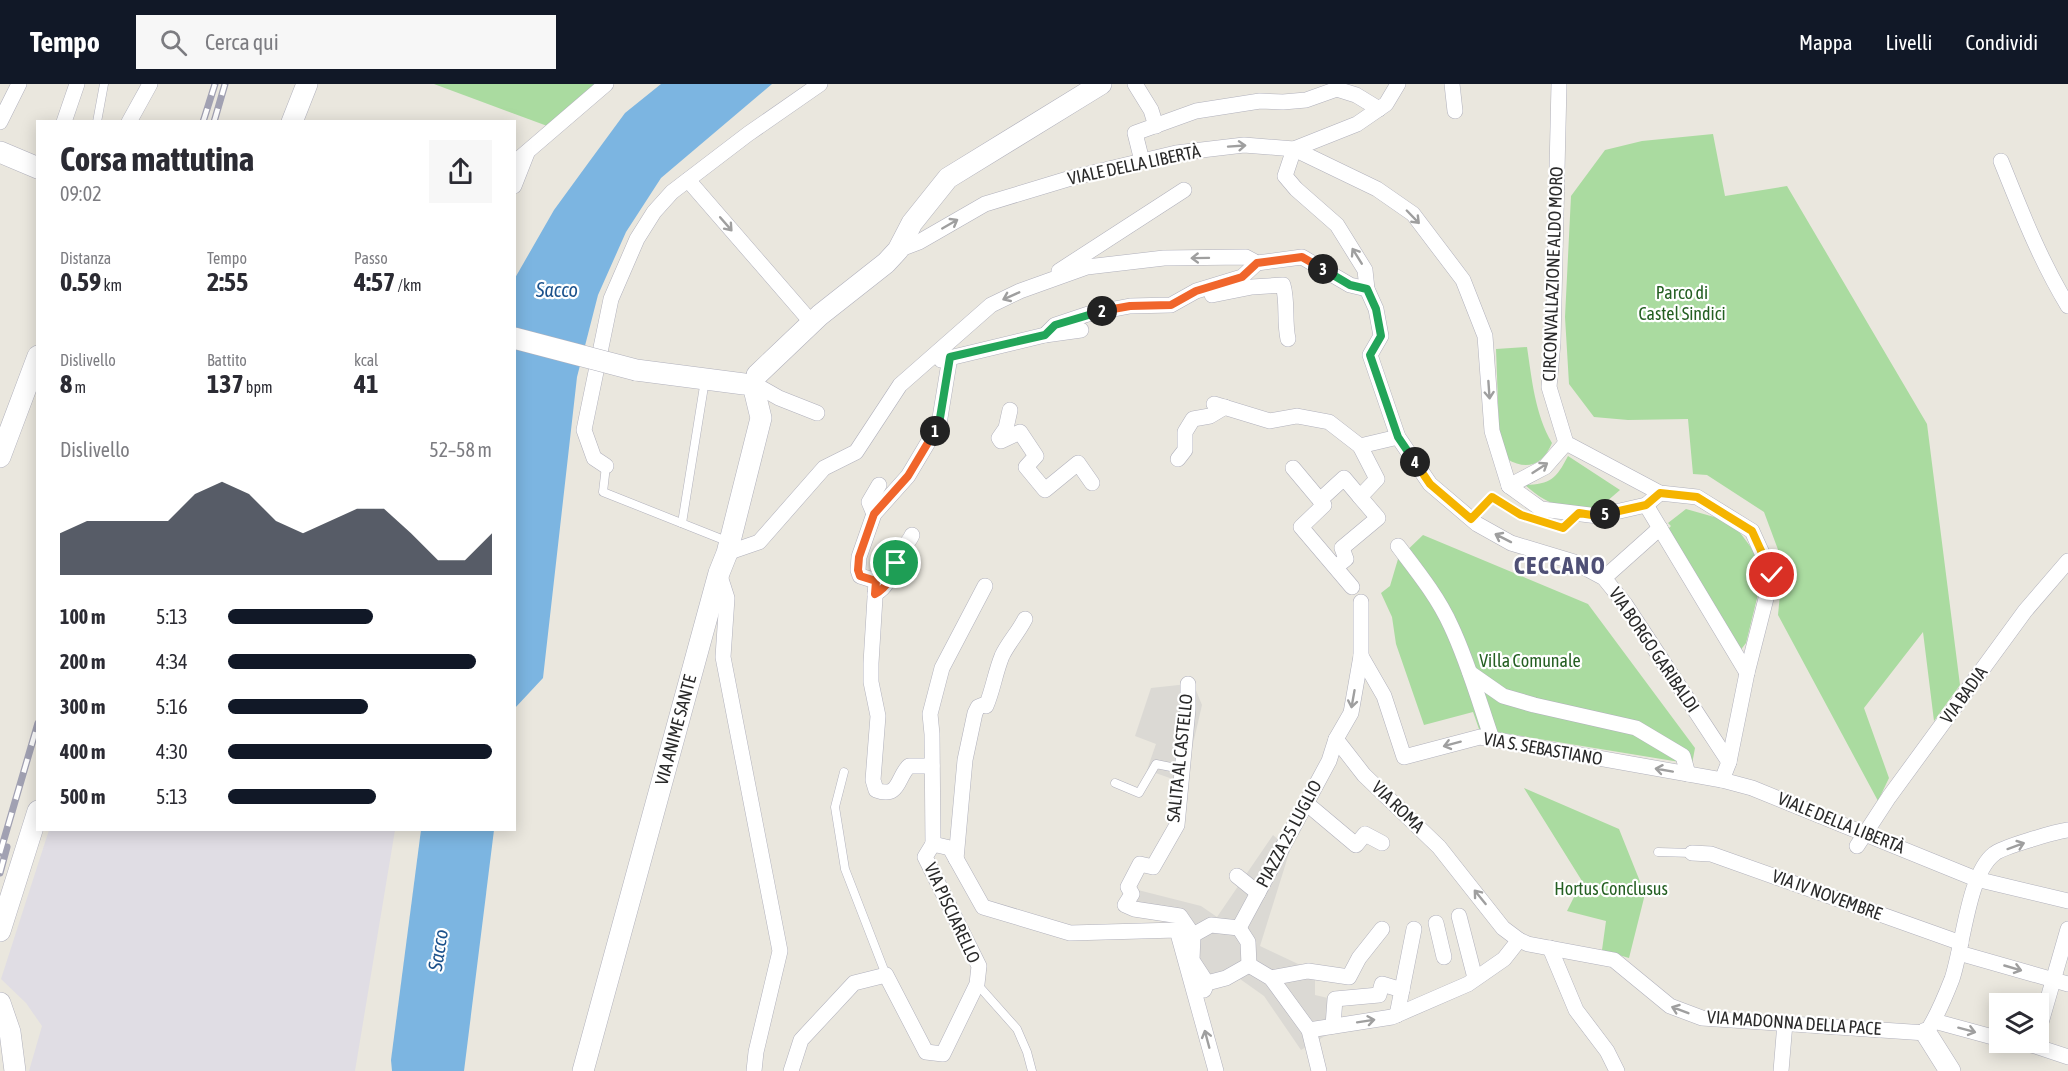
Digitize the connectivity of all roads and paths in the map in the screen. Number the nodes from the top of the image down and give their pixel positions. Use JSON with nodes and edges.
{"nodes":[{"id":1,"x":19,"y":84,"type":"edge"},
{"id":2,"x":77,"y":84,"type":"edge"},
{"id":3,"x":104,"y":84,"type":"edge"},
{"id":4,"x":150,"y":84,"type":"edge"},
{"id":5,"x":307,"y":84,"type":"edge"},
{"id":6,"x":606,"y":84,"type":"edge"},
{"id":7,"x":820,"y":84,"type":"edge"},
{"id":8,"x":1101,"y":84,"type":"edge"},
{"id":9,"x":1135,"y":84,"type":"edge"},
{"id":10,"x":1398,"y":84,"type":"edge"},
{"id":11,"x":1452,"y":84,"type":"edge"},
{"id":12,"x":1559,"y":84,"type":"edge"},
{"id":13,"x":804,"y":91,"type":"edge"},
{"id":14,"x":1379,"y":109,"type":"junction"},
{"id":15,"x":1455,"y":111,"type":"dead end"},
{"id":16,"x":65,"y":120,"type":"edge"},
{"id":17,"x":97,"y":120,"type":"edge"},
{"id":18,"x":130,"y":120,"type":"edge"},
{"id":19,"x":293,"y":120,"type":"edge"},
{"id":20,"x":0,"y":122,"type":"edge"},
{"id":21,"x":1156,"y":126,"type":"junction"},
{"id":22,"x":1294,"y":149,"type":"junction"},
{"id":23,"x":528,"y":151,"type":"junction"},
{"id":24,"x":0,"y":152,"type":"edge"},
{"id":25,"x":516,"y":161,"type":"edge"},
{"id":26,"x":1142,"y":161,"type":"junction"},
{"id":27,"x":2001,"y":161,"type":"dead end"},
{"id":28,"x":36,"y":167,"type":"edge"},
{"id":29,"x":688,"y":180,"type":"junction"},
{"id":30,"x":516,"y":181,"type":"edge"},
{"id":31,"x":1184,"y":190,"type":"dead end"},
{"id":32,"x":898,"y":250,"type":"junction"},
{"id":33,"x":1257,"y":263,"type":"junction"},
{"id":34,"x":1049,"y":281,"type":"junction"},
{"id":35,"x":1367,"y":289,"type":"junction"},
{"id":36,"x":1185,"y":297,"type":"junction"},
{"id":37,"x":2068,"y":306,"type":"edge"},
{"id":38,"x":821,"y":321,"type":"junction"},
{"id":39,"x":1082,"y":330,"type":"dead end"},
{"id":40,"x":1045,"y":335,"type":"junction"},
{"id":41,"x":516,"y":339,"type":"edge"},
{"id":42,"x":1288,"y":339,"type":"dead end"},
{"id":43,"x":950,"y":357,"type":"junction"},
{"id":44,"x":36,"y":361,"type":"edge"},
{"id":45,"x":918,"y":367,"type":"junction"},
{"id":46,"x":705,"y":380,"type":"junction"},
{"id":47,"x":753,"y":384,"type":"junction"},
{"id":48,"x":1010,"y":410,"type":"dead end"},
{"id":49,"x":817,"y":413,"type":"dead end"},
{"id":50,"x":1398,"y":437,"type":"junction"},
{"id":51,"x":1566,"y":443,"type":"junction"},
{"id":52,"x":1360,"y":446,"type":"junction"},
{"id":53,"x":0,"y":457,"type":"edge"},
{"id":54,"x":1178,"y":459,"type":"dead end"},
{"id":55,"x":606,"y":466,"type":"joint"},
{"id":56,"x":1293,"y":468,"type":"dead end"},
{"id":57,"x":1092,"y":483,"type":"dead end"},
{"id":58,"x":879,"y":485,"type":"dead end"},
{"id":59,"x":1509,"y":486,"type":"junction"},
{"id":60,"x":1660,"y":493,"type":"junction"},
{"id":61,"x":1360,"y":497,"type":"junction"},
{"id":62,"x":1320,"y":500,"type":"junction"},
{"id":63,"x":1646,"y":505,"type":"junction"},
{"id":64,"x":1579,"y":513,"type":"junction"},
{"id":65,"x":874,"y":514,"type":"junction"},
{"id":66,"x":1471,"y":519,"type":"junction"},
{"id":67,"x":682,"y":523,"type":"junction"},
{"id":68,"x":1660,"y":528,"type":"junction"},
{"id":69,"x":912,"y":536,"type":"dead end"},
{"id":70,"x":1398,"y":546,"type":"dead end"},
{"id":71,"x":729,"y":547,"type":"junction"},
{"id":72,"x":2068,"y":561,"type":"edge"},
{"id":73,"x":1336,"y":567,"type":"junction"},
{"id":74,"x":719,"y":573,"type":"junction"},
{"id":75,"x":1604,"y":578,"type":"junction"},
{"id":76,"x":985,"y":586,"type":"dead end"},
{"id":77,"x":1352,"y":586,"type":"dead end"},
{"id":78,"x":875,"y":594,"type":"junction"},
{"id":79,"x":1361,"y":602,"type":"dead end"},
{"id":80,"x":1025,"y":620,"type":"dead end"},
{"id":81,"x":1361,"y":656,"type":"junction"},
{"id":82,"x":1470,"y":673,"type":"junction"},
{"id":83,"x":1747,"y":673,"type":"junction"},
{"id":84,"x":1188,"y":684,"type":"dead end"},
{"id":85,"x":1336,"y":739,"type":"junction"},
{"id":86,"x":1492,"y":739,"type":"junction"},
{"id":87,"x":1729,"y":762,"type":"junction"},
{"id":88,"x":932,"y":766,"type":"junction"},
{"id":89,"x":1180,"y":769,"type":"junction"},
{"id":90,"x":844,"y":772,"type":"dead end"},
{"id":91,"x":1688,"y":774,"type":"junction"},
{"id":92,"x":1722,"y":780,"type":"junction"},
{"id":93,"x":1115,"y":783,"type":"dead end"},
{"id":94,"x":1306,"y":802,"type":"junction"},
{"id":95,"x":36,"y":817,"type":"edge"},
{"id":96,"x":2068,"y":830,"type":"edge"},
{"id":97,"x":1861,"y":840,"type":"junction"},
{"id":98,"x":1382,"y":843,"type":"dead end"},
{"id":99,"x":933,"y":844,"type":"junction"},
{"id":100,"x":1658,"y":852,"type":"dead end"},
{"id":101,"x":1692,"y":853,"type":"joint"},
{"id":102,"x":956,"y":859,"type":"junction"},
{"id":103,"x":1237,"y":876,"type":"dead end"},
{"id":104,"x":1976,"y":879,"type":"junction"},
{"id":105,"x":1258,"y":893,"type":"junction"},
{"id":106,"x":2068,"y":901,"type":"edge"},
{"id":107,"x":1459,"y":916,"type":"dead end"},
{"id":108,"x":1436,"y":923,"type":"dead end"},
{"id":109,"x":1239,"y":928,"type":"junction"},
{"id":110,"x":1382,"y":929,"type":"dead end"},
{"id":111,"x":1414,"y":929,"type":"dead end"},
{"id":112,"x":2068,"y":929,"type":"edge"},
{"id":113,"x":0,"y":931,"type":"edge"},
{"id":114,"x":1193,"y":935,"type":"junction"},
{"id":115,"x":1519,"y":940,"type":"junction"},
{"id":116,"x":1550,"y":948,"type":"junction"},
{"id":117,"x":1960,"y":948,"type":"junction"},
{"id":118,"x":1444,"y":957,"type":"dead end"},
{"id":119,"x":1250,"y":965,"type":"junction"},
{"id":120,"x":886,"y":975,"type":"junction"},
{"id":121,"x":1271,"y":978,"type":"junction"},
{"id":122,"x":1475,"y":978,"type":"junction"},
{"id":123,"x":2061,"y":982,"type":"edge"},
{"id":124,"x":1207,"y":983,"type":"junction"},
{"id":125,"x":977,"y":984,"type":"junction"},
{"id":126,"x":1402,"y":990,"type":"junction"},
{"id":127,"x":0,"y":1003,"type":"edge"},
{"id":128,"x":1198,"y":1007,"type":"junction"},
{"id":129,"x":2049,"y":1010,"type":"edge"},
{"id":130,"x":1397,"y":1015,"type":"junction"},
{"id":131,"x":1785,"y":1023,"type":"junction"},
{"id":132,"x":1333,"y":1026,"type":"junction"},
{"id":133,"x":1930,"y":1027,"type":"junction"},
{"id":134,"x":1309,"y":1030,"type":"junction"},
{"id":135,"x":1989,"y":1037,"type":"edge"},
{"id":136,"x":2049,"y":1047,"type":"edge"},
{"id":137,"x":2068,"y":1057,"type":"edge"},
{"id":138,"x":15,"y":1071,"type":"edge"},
{"id":139,"x":583,"y":1071,"type":"edge"},
{"id":140,"x":754,"y":1071,"type":"edge"},
{"id":141,"x":791,"y":1071,"type":"edge"},
{"id":142,"x":1032,"y":1071,"type":"edge"},
{"id":143,"x":1216,"y":1071,"type":"edge"},
{"id":144,"x":1319,"y":1071,"type":"edge"},
{"id":145,"x":1617,"y":1071,"type":"edge"},
{"id":146,"x":1781,"y":1071,"type":"edge"},
{"id":147,"x":1950,"y":1071,"type":"edge"}],
"edges":[{"from":1,"to":20,"type":"street"},
{"from":2,"to":16,"type":"street"},
{"from":3,"to":17,"type":"lane"},
{"from":4,"to":18,"type":"street"},
{"from":5,"to":19,"type":"main road"},
{"from":6,"to":23,"type":"street"},
{"from":7,"to":13,"type":"street"},
{"from":8,"to":32,"type":"main road"},
{"from":9,"to":21,"type":"street"},
{"from":10,"to":14,"type":"street"},
{"from":11,"to":15,"type":"street"},
{"from":12,"to":51,"type":"street","name":"CIRCONVALLAZIONE ALDO MORO"},
{"from":13,"to":29,"type":"street"},
{"from":14,"to":21,"type":"street"},
{"from":14,"to":22,"type":"street"},
{"from":21,"to":26,"type":"street"},
{"from":26,"to":22,"type":"street","name":"VIALE DELLA LIBERTÀ","one_way":true},
{"from":35,"to":22,"type":"street","name":"VIA BORGO GARIBALDI","one_way":true},
{"from":22,"to":59,"type":"street","name":"VIALE DELLA LIBERTÀ","one_way":true},
{"from":23,"to":25,"type":"street"},
{"from":23,"to":30,"type":"street"},
{"from":24,"to":28,"type":"main road"},
{"from":32,"to":26,"type":"street","name":"VIALE DELLA LIBERTÀ","one_way":true},
{"from":27,"to":37,"type":"street"},
{"from":29,"to":38,"type":"street","one_way":true},
{"from":29,"to":55,"type":"street"},
{"from":31,"to":34,"type":"street"},
{"from":32,"to":38,"type":"main road"},
{"from":33,"to":34,"type":"street","one_way":true},
{"from":33,"to":35,"type":"street"},
{"from":33,"to":36,"type":"street"},
{"from":34,"to":45,"type":"street","one_way":true},
{"from":35,"to":50,"type":"street","name":"VIA BORGO GARIBALDI"},
{"from":36,"to":40,"type":"street"},
{"from":36,"to":42,"type":"street"},
{"from":38,"to":47,"type":"main road"},
{"from":39,"to":40,"type":"street"},
{"from":40,"to":43,"type":"street"},
{"from":41,"to":46,"type":"main road","bridge":true},
{"from":43,"to":45,"type":"street"},
{"from":43,"to":65,"type":"street"},
{"from":44,"to":53,"type":"main road"},
{"from":45,"to":71,"type":"street"},
{"from":46,"to":47,"type":"main road"},
{"from":46,"to":67,"type":"lane"},
{"from":47,"to":49,"type":"street"},
{"from":47,"to":71,"type":"main road","name":"VIA ANIME SANTE"},
{"from":48,"to":57,"type":"street"},
{"from":50,"to":52,"type":"street"},
{"from":50,"to":66,"type":"street","name":"VIA BORGO GARIBALDI"},
{"from":59,"to":51,"type":"street","one_way":true},
{"from":51,"to":60,"type":"street"},
{"from":52,"to":54,"type":"street"},
{"from":52,"to":61,"type":"street"},
{"from":55,"to":67,"type":"lane"},
{"from":56,"to":62,"type":"street"},
{"from":58,"to":65,"type":"street"},
{"from":59,"to":64,"type":"street"},
{"from":60,"to":63,"type":"street"},
{"from":60,"to":83,"type":"street"},
{"from":61,"to":62,"type":"street"},
{"from":61,"to":73,"type":"street"},
{"from":62,"to":73,"type":"street"},
{"from":63,"to":64,"type":"street"},
{"from":63,"to":68,"type":"street"},
{"from":64,"to":66,"type":"lane"},
{"from":65,"to":78,"type":"street"},
{"from":75,"to":66,"type":"street","name":"VIA BORGO GARIBALDI","one_way":true},
{"from":67,"to":71,"type":"lane"},
{"from":68,"to":75,"type":"street"},
{"from":68,"to":83,"type":"street"},
{"from":69,"to":78,"type":"street"},
{"from":70,"to":82,"type":"street"},
{"from":71,"to":74,"type":"main road","name":"VIA ANIME SANTE"},
{"from":72,"to":97,"type":"street","name":"VIA BADIA"},
{"from":73,"to":77,"type":"street"},
{"from":74,"to":139,"type":"main road","name":"VIA ANIME SANTE"},
{"from":74,"to":140,"type":"street"},
{"from":75,"to":87,"type":"street","name":"VIA BORGO GARIBALDI"},
{"from":76,"to":88,"type":"street"},
{"from":78,"to":88,"type":"street"},
{"from":79,"to":81,"type":"street"},
{"from":80,"to":102,"type":"street"},
{"from":81,"to":85,"type":"street","one_way":true},
{"from":86,"to":81,"type":"street","name":"VIA S. SEBASTIANO","one_way":true},
{"from":82,"to":86,"type":"street"},
{"from":82,"to":91,"type":"street"},
{"from":83,"to":87,"type":"street"},
{"from":84,"to":89,"type":"street","name":"SALITA AL CASTELLO"},
{"from":85,"to":94,"type":"street","name":"PIAZZA 25 LUGLIO"},
{"from":115,"to":85,"type":"street","name":"VIA ROMA","one_way":true},
{"from":91,"to":86,"type":"street","name":"VIA S. SEBASTIANO","one_way":true},
{"from":87,"to":92,"type":"street"},
{"from":88,"to":99,"type":"street"},
{"from":89,"to":93,"type":"lane"},
{"from":89,"to":114,"type":"street","name":"SALITA AL CASTELLO"},
{"from":90,"to":120,"type":"lane"},
{"from":91,"to":92,"type":"street","name":"VIA S. SEBASTIANO"},
{"from":92,"to":97,"type":"street","name":"VIALE DELLA LIBERTÀ"},
{"from":94,"to":98,"type":"street"},
{"from":94,"to":105,"type":"street","name":"PIAZZA 25 LUGLIO"},
{"from":95,"to":113,"type":"main road"},
{"from":104,"to":96,"type":"street","one_way":true},
{"from":97,"to":104,"type":"street","name":"VIALE DELLA LIBERTÀ"},
{"from":99,"to":102,"type":"street","name":"VIA PISCIARELLO"},
{"from":99,"to":125,"type":"street","name":"VIA PISCIARELLO"},
{"from":100,"to":101,"type":"lane"},
{"from":101,"to":117,"type":"street","name":"VIA IV NOVEMBRE"},
{"from":102,"to":128,"type":"street","name":"VIA PISCIARELLO"},
{"from":103,"to":105,"type":"street"},
{"from":104,"to":106,"type":"street","name":"VIALE DELLA LIBERTÀ"},
{"from":104,"to":117,"type":"street"},
{"from":105,"to":109,"type":"street","name":"PIAZZA 25 LUGLIO"},
{"from":107,"to":122,"type":"street"},
{"from":108,"to":118,"type":"street"},
{"from":109,"to":114,"type":"street"},
{"from":109,"to":119,"type":"street"},
{"from":110,"to":121,"type":"street"},
{"from":111,"to":126,"type":"street"},
{"from":112,"to":123,"type":"street"},
{"from":114,"to":124,"type":"street"},
{"from":115,"to":116,"type":"street","name":"VIA MADONNA DELLA PACE"},
{"from":115,"to":122,"type":"street"},
{"from":131,"to":116,"type":"street","name":"VIA MADONNA DELLA PACE","one_way":true},
{"from":116,"to":145,"type":"street"},
{"from":117,"to":123,"type":"street","name":"VIA IV NOVEMBRE","one_way":true},
{"from":117,"to":133,"type":"street"},
{"from":119,"to":121,"type":"street"},
{"from":119,"to":124,"type":"street"},
{"from":120,"to":125,"type":"street","name":"VIA PISCIARELLO"},
{"from":120,"to":141,"type":"street"},
{"from":121,"to":134,"type":"street"},
{"from":122,"to":130,"type":"street"},
{"from":123,"to":129,"type":"street"},
{"from":124,"to":128,"type":"street"},
{"from":125,"to":142,"type":"lane"},
{"from":126,"to":130,"type":"street"},
{"from":126,"to":132,"type":"street"},
{"from":127,"to":138,"type":"main road"},
{"from":143,"to":128,"type":"street","one_way":true},
{"from":132,"to":130,"type":"street","one_way":true},
{"from":131,"to":133,"type":"street","name":"VIA MADONNA DELLA PACE"},
{"from":131,"to":146,"type":"street"},
{"from":132,"to":134,"type":"street"},
{"from":133,"to":135,"type":"street","name":"VIA MADONNA DELLA PACE","one_way":true},
{"from":133,"to":147,"type":"main road"},
{"from":134,"to":144,"type":"street"},
{"from":136,"to":137,"type":"street"}]}
